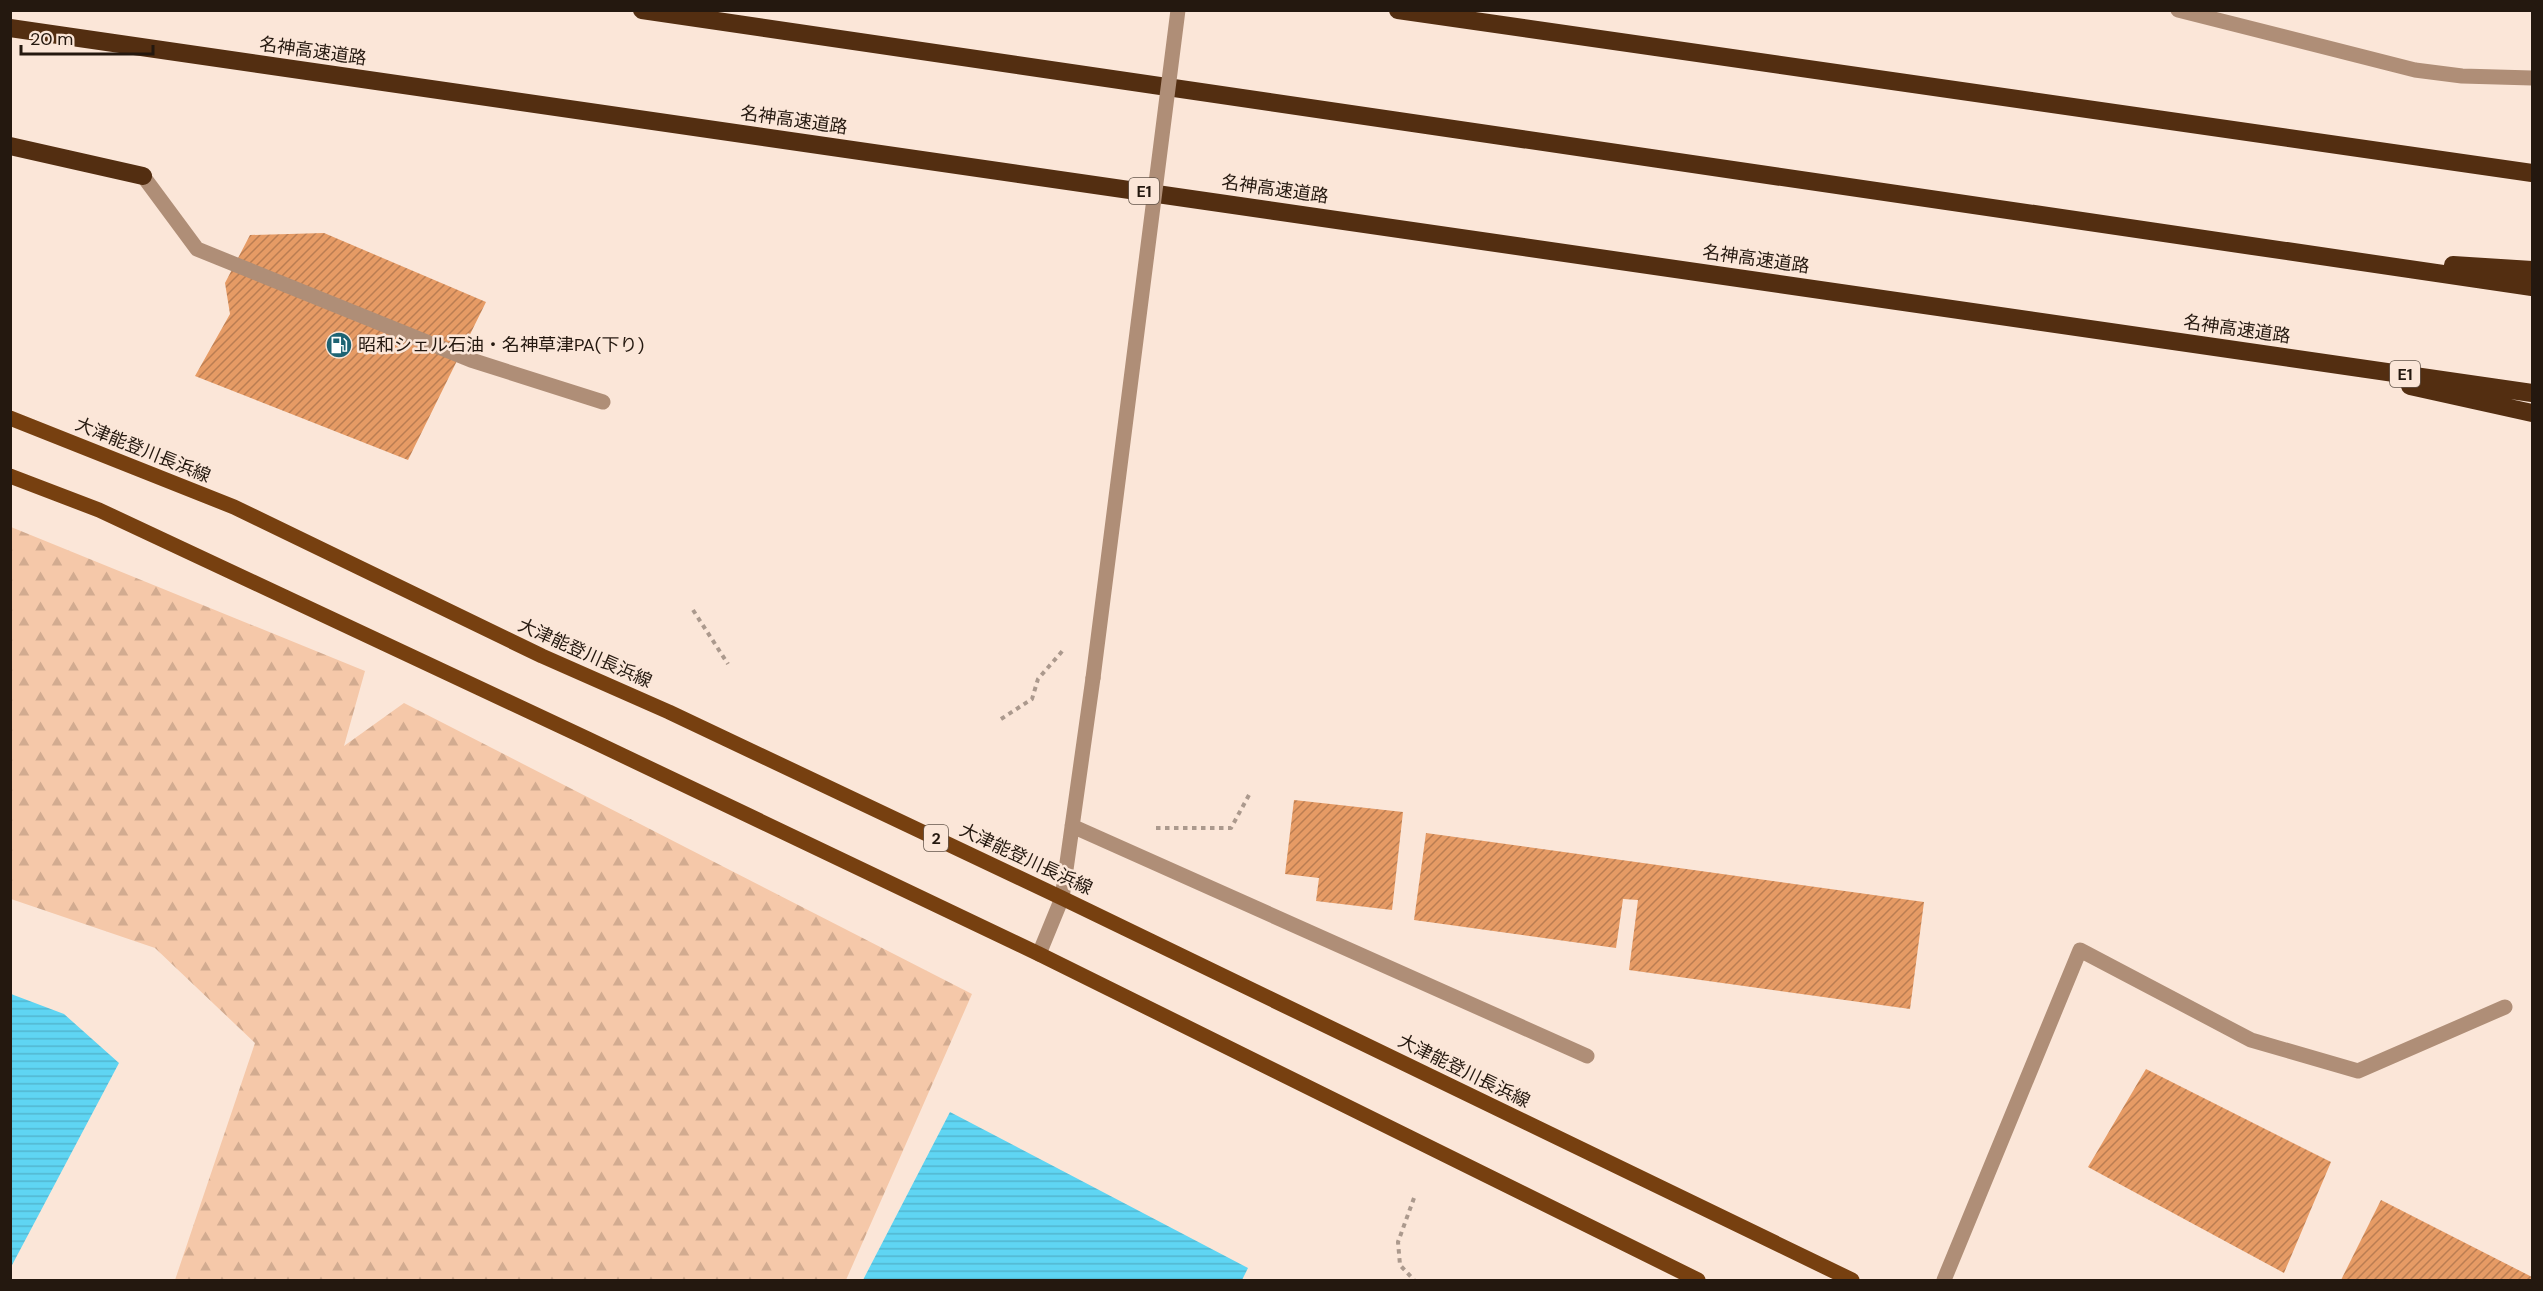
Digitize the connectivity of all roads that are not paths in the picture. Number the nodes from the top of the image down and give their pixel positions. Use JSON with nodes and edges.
{"nodes":[{"id":1,"x":642,"y":10,"type":"edge"},
{"id":2,"x":1178,"y":10,"type":"edge"},
{"id":3,"x":1398,"y":10,"type":"edge"},
{"id":4,"x":2178,"y":10,"type":"edge"},
{"id":5,"x":10,"y":28,"type":"edge"},
{"id":6,"x":2532,"y":78,"type":"edge"},
{"id":7,"x":10,"y":146,"type":"edge"},
{"id":8,"x":2532,"y":173,"type":"edge"},
{"id":9,"x":143,"y":176,"type":"joint"},
{"id":10,"x":2284,"y":252,"type":"junction"},
{"id":11,"x":2532,"y":270,"type":"edge"},
{"id":12,"x":2532,"y":287,"type":"edge"},
{"id":13,"x":2277,"y":356,"type":"junction"},
{"id":14,"x":2532,"y":393,"type":"edge"},
{"id":15,"x":603,"y":402,"type":"dead end"},
{"id":16,"x":2532,"y":413,"type":"edge"},
{"id":17,"x":10,"y":418,"type":"edge"},
{"id":18,"x":10,"y":476,"type":"edge"},
{"id":19,"x":1072,"y":826,"type":"junction"},
{"id":20,"x":1062,"y":897,"type":"junction"},
{"id":21,"x":1039,"y":954,"type":"junction"},
{"id":22,"x":2505,"y":1007,"type":"dead end"},
{"id":23,"x":1587,"y":1056,"type":"dead end"},
{"id":24,"x":1698,"y":1281,"type":"edge"},
{"id":25,"x":1852,"y":1281,"type":"edge"},
{"id":26,"x":1944,"y":1281,"type":"edge"}],
"edges":[{"from":1,"to":10,"type":"highway"},
{"from":2,"to":19,"type":"street","bridge":true},
{"from":3,"to":8,"type":"highway"},
{"from":4,"to":6,"type":"street"},
{"from":5,"to":13,"type":"highway","name":"名神高速道路","number":"E1"},
{"from":7,"to":9,"type":"highway"},
{"from":9,"to":15,"type":"street"},
{"from":10,"to":11,"type":"highway"},
{"from":10,"to":12,"type":"highway"},
{"from":13,"to":14,"type":"highway","name":"名神高速道路","number":"E1"},
{"from":13,"to":16,"type":"highway"},
{"from":17,"to":20,"type":"main road","name":"大津能登川長浜線","number":"2"},
{"from":18,"to":21,"type":"main road"},
{"from":19,"to":20,"type":"street"},
{"from":19,"to":23,"type":"street"},
{"from":20,"to":21,"type":"street"},
{"from":20,"to":25,"type":"main road","name":"大津能登川長浜線","number":"2"},
{"from":21,"to":24,"type":"main road"},
{"from":22,"to":26,"type":"street"}]}
